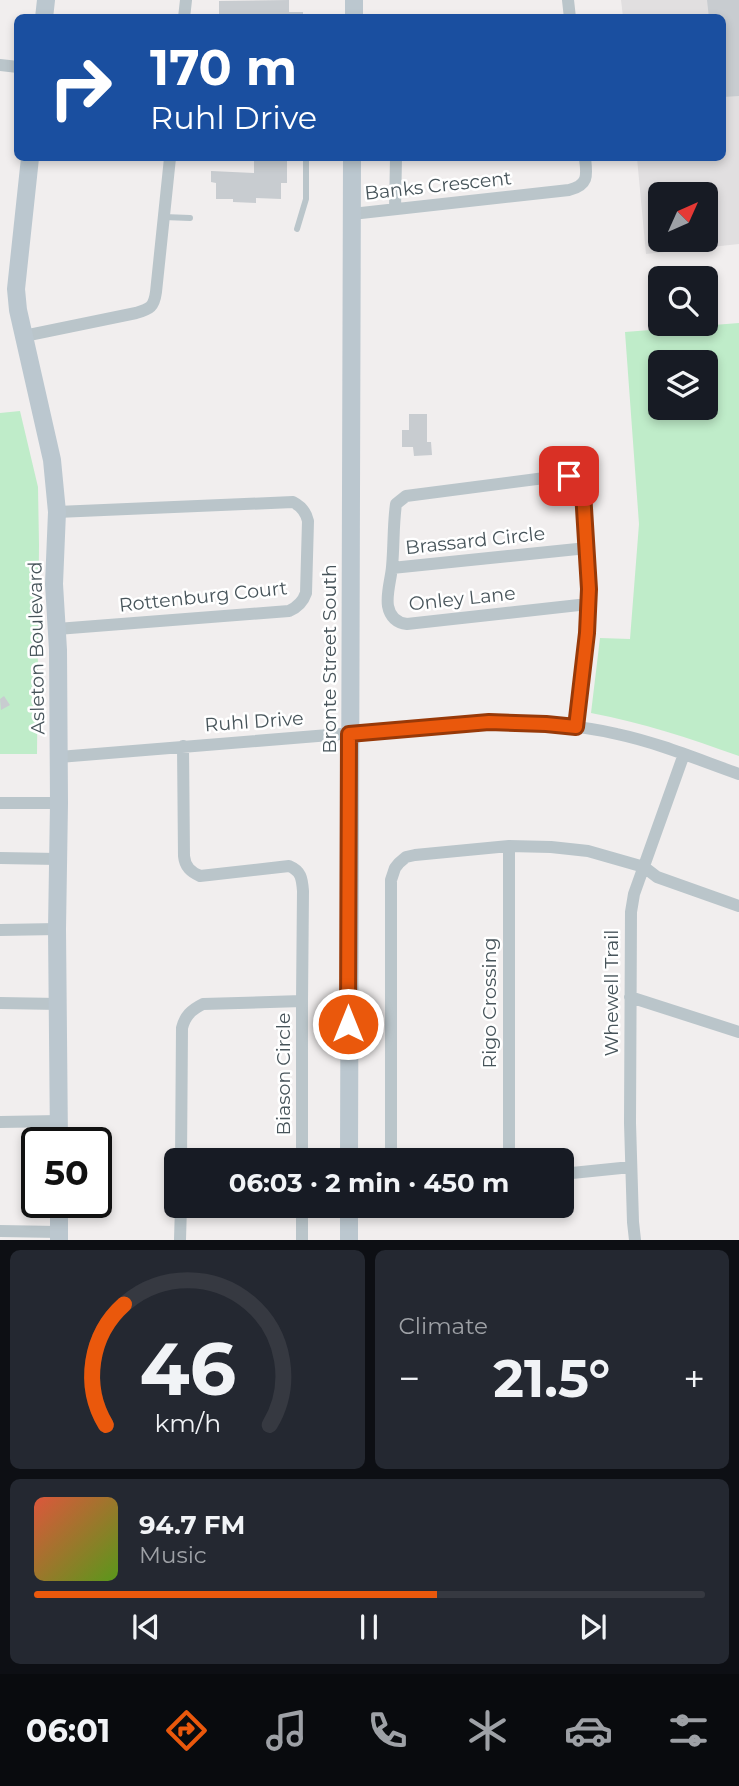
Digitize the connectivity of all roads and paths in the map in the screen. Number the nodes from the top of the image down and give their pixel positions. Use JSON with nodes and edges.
{"nodes":[{"id":1,"x":30,"y":161,"type":"edge"},
{"id":2,"x":170,"y":161,"type":"edge"},
{"id":3,"x":306,"y":161,"type":"edge"},
{"id":4,"x":352,"y":161,"type":"edge"},
{"id":5,"x":396,"y":161,"type":"edge"},
{"id":6,"x":585,"y":161,"type":"edge"},
{"id":7,"x":395,"y":209,"type":"junction"},
{"id":8,"x":352,"y":214,"type":"junction"},
{"id":9,"x":164,"y":218,"type":"junction"},
{"id":10,"x":190,"y":218,"type":"dead end"},
{"id":11,"x":297,"y":229,"type":"dead end"},
{"id":12,"x":24,"y":336,"type":"junction"},
{"id":13,"x":57,"y":512,"type":"junction"},
{"id":14,"x":587,"y":548,"type":"junction"},
{"id":15,"x":392,"y":568,"type":"junction"},
{"id":16,"x":588,"y":604,"type":"junction"},
{"id":17,"x":57,"y":629,"type":"junction"},
{"id":18,"x":576,"y":727,"type":"junction"},
{"id":19,"x":349,"y":734,"type":"junction"},
{"id":20,"x":183,"y":746,"type":"junction"},
{"id":21,"x":684,"y":754,"type":"junction"},
{"id":22,"x":59,"y":757,"type":"junction"},
{"id":23,"x":739,"y":774,"type":"edge"},
{"id":24,"x":0,"y":803,"type":"edge"},
{"id":25,"x":59,"y":803,"type":"junction"},
{"id":26,"x":509,"y":846,"type":"junction"},
{"id":27,"x":0,"y":858,"type":"edge"},
{"id":28,"x":58,"y":859,"type":"junction"},
{"id":29,"x":644,"y":867,"type":"junction"},
{"id":30,"x":739,"y":906,"type":"edge"},
{"id":31,"x":57,"y":929,"type":"junction"},
{"id":32,"x":0,"y":930,"type":"edge"},
{"id":33,"x":630,"y":997,"type":"junction"},
{"id":34,"x":302,"y":1001,"type":"junction"},
{"id":35,"x":0,"y":1003,"type":"edge"},
{"id":36,"x":59,"y":1004,"type":"junction"},
{"id":37,"x":739,"y":1032,"type":"edge"},
{"id":38,"x":60,"y":1121,"type":"junction"},
{"id":39,"x":0,"y":1122,"type":"edge"},
{"id":40,"x":60,"y":1127,"type":"edge"},
{"id":41,"x":181,"y":1148,"type":"edge"},
{"id":42,"x":302,"y":1148,"type":"edge"},
{"id":43,"x":349,"y":1148,"type":"edge"},
{"id":44,"x":391,"y":1148,"type":"edge"},
{"id":45,"x":509,"y":1148,"type":"edge"},
{"id":46,"x":631,"y":1167,"type":"junction"},
{"id":47,"x":574,"y":1173,"type":"edge"},
{"id":48,"x":59,"y":1218,"type":"edge"},
{"id":49,"x":181,"y":1218,"type":"edge"},
{"id":50,"x":302,"y":1218,"type":"edge"},
{"id":51,"x":349,"y":1218,"type":"edge"},
{"id":52,"x":0,"y":1231,"type":"edge"},
{"id":53,"x":59,"y":1236,"type":"edge"},
{"id":54,"x":180,"y":1240,"type":"edge"},
{"id":55,"x":302,"y":1240,"type":"edge"},
{"id":56,"x":349,"y":1240,"type":"edge"},
{"id":57,"x":635,"y":1240,"type":"edge"}],
"edges":[{"from":1,"to":12,"type":"main road","name":"Asleton Boulevard"},
{"from":2,"to":9,"type":"street"},
{"from":3,"to":11,"type":"lane"},
{"from":4,"to":8,"type":"main road","name":"Bronte Street South"},
{"from":5,"to":7,"type":"street"},
{"from":6,"to":7,"type":"street","name":"Banks Crescent"},
{"from":7,"to":8,"type":"street","name":"Banks Crescent"},
{"from":8,"to":19,"type":"main road","name":"Bronte Street South"},
{"from":9,"to":10,"type":"lane"},
{"from":9,"to":12,"type":"street"},
{"from":12,"to":13,"type":"main road","name":"Asleton Boulevard"},
{"from":13,"to":17,"type":"main road","name":"Asleton Boulevard"},
{"from":13,"to":17,"type":"street","name":"Rottenburg Court"},
{"from":14,"to":15,"type":"street","name":"Brassard Circle"},
{"from":14,"to":15,"type":"street","name":"Brassard Circle"},
{"from":14,"to":16,"type":"street","name":"Brassard Circle"},
{"from":15,"to":16,"type":"street","name":"Onley Lane"},
{"from":16,"to":18,"type":"street","name":"Brassard Circle"},
{"from":17,"to":22,"type":"main road","name":"Asleton Boulevard"},
{"from":18,"to":19,"type":"street","name":"Ruhl Drive"},
{"from":18,"to":21,"type":"street","name":"Ruhl Drive"},
{"from":19,"to":20,"type":"street","name":"Ruhl Drive"},
{"from":19,"to":43,"type":"main road","name":"Bronte Street South"},
{"from":20,"to":22,"type":"street","name":"Ruhl Drive"},
{"from":20,"to":34,"type":"street"},
{"from":21,"to":23,"type":"street","name":"Ruhl Drive"},
{"from":21,"to":29,"type":"street","name":"Whewell Trail"},
{"from":22,"to":25,"type":"main road","name":"Asleton Boulevard"},
{"from":24,"to":25,"type":"street"},
{"from":25,"to":28,"type":"main road","name":"Asleton Boulevard"},
{"from":26,"to":29,"type":"street"},
{"from":26,"to":44,"type":"street"},
{"from":26,"to":45,"type":"street","name":"Rigo Crossing"},
{"from":27,"to":28,"type":"street"},
{"from":28,"to":31,"type":"main road","name":"Asleton Boulevard"},
{"from":29,"to":30,"type":"street"},
{"from":29,"to":33,"type":"street","name":"Whewell Trail"},
{"from":31,"to":32,"type":"street"},
{"from":31,"to":36,"type":"main road","name":"Asleton Boulevard"},
{"from":33,"to":37,"type":"street"},
{"from":33,"to":46,"type":"street","name":"Whewell Trail"},
{"from":34,"to":41,"type":"street","name":"Biason Circle"},
{"from":34,"to":42,"type":"street","name":"Biason Circle"},
{"from":35,"to":36,"type":"street"},
{"from":36,"to":38,"type":"main road","name":"Asleton Boulevard"},
{"from":38,"to":39,"type":"street"},
{"from":38,"to":40,"type":"main road","name":"Asleton Boulevard"},
{"from":46,"to":47,"type":"street"},
{"from":46,"to":57,"type":"street","name":"Whewell Trail"},
{"from":48,"to":53,"type":"main road"},
{"from":49,"to":54,"type":"street"},
{"from":50,"to":55,"type":"street"},
{"from":51,"to":56,"type":"main road"},
{"from":52,"to":53,"type":"street"}]}
